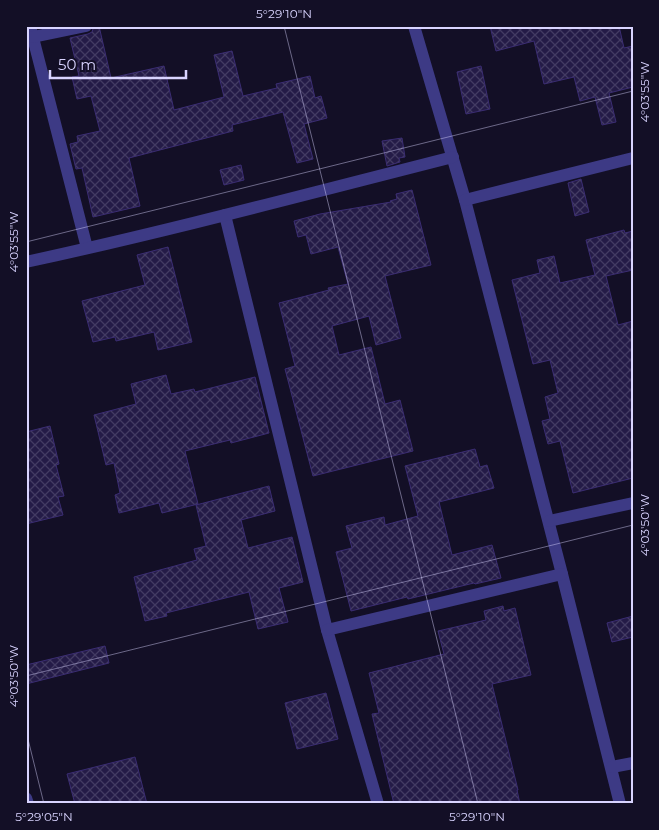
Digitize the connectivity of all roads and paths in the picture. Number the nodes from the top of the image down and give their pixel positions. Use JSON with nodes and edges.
{"nodes":[{"id":1,"x":86,"y":26,"type":"edge"},
{"id":2,"x":414,"y":26,"type":"edge"},
{"id":3,"x":32,"y":32,"type":"edge"},
{"id":4,"x":453,"y":157,"type":"junction"},
{"id":5,"x":633,"y":158,"type":"edge"},
{"id":6,"x":465,"y":200,"type":"junction"},
{"id":7,"x":225,"y":215,"type":"junction"},
{"id":8,"x":87,"y":248,"type":"junction"},
{"id":9,"x":26,"y":262,"type":"edge"},
{"id":10,"x":633,"y":503,"type":"edge"},
{"id":11,"x":549,"y":521,"type":"junction"},
{"id":12,"x":562,"y":574,"type":"junction"},
{"id":13,"x":327,"y":630,"type":"junction"},
{"id":14,"x":633,"y":763,"type":"edge"},
{"id":15,"x":612,"y":767,"type":"junction"},
{"id":16,"x":26,"y":798,"type":"edge"},
{"id":17,"x":28,"y":804,"type":"edge"},
{"id":18,"x":378,"y":804,"type":"edge"},
{"id":19,"x":620,"y":804,"type":"edge"}],
"edges":[{"from":1,"to":3,"type":"street"},
{"from":2,"to":4,"type":"street"},
{"from":3,"to":8,"type":"street"},
{"from":4,"to":6,"type":"street"},
{"from":4,"to":7,"type":"street"},
{"from":5,"to":6,"type":"street"},
{"from":6,"to":11,"type":"street"},
{"from":7,"to":8,"type":"street"},
{"from":7,"to":13,"type":"street"},
{"from":8,"to":9,"type":"street"},
{"from":10,"to":11,"type":"street"},
{"from":11,"to":12,"type":"street"},
{"from":12,"to":13,"type":"street"},
{"from":12,"to":15,"type":"street"},
{"from":13,"to":18,"type":"street"},
{"from":14,"to":15,"type":"street"},
{"from":15,"to":19,"type":"street"},
{"from":16,"to":17,"type":"street"}]}
